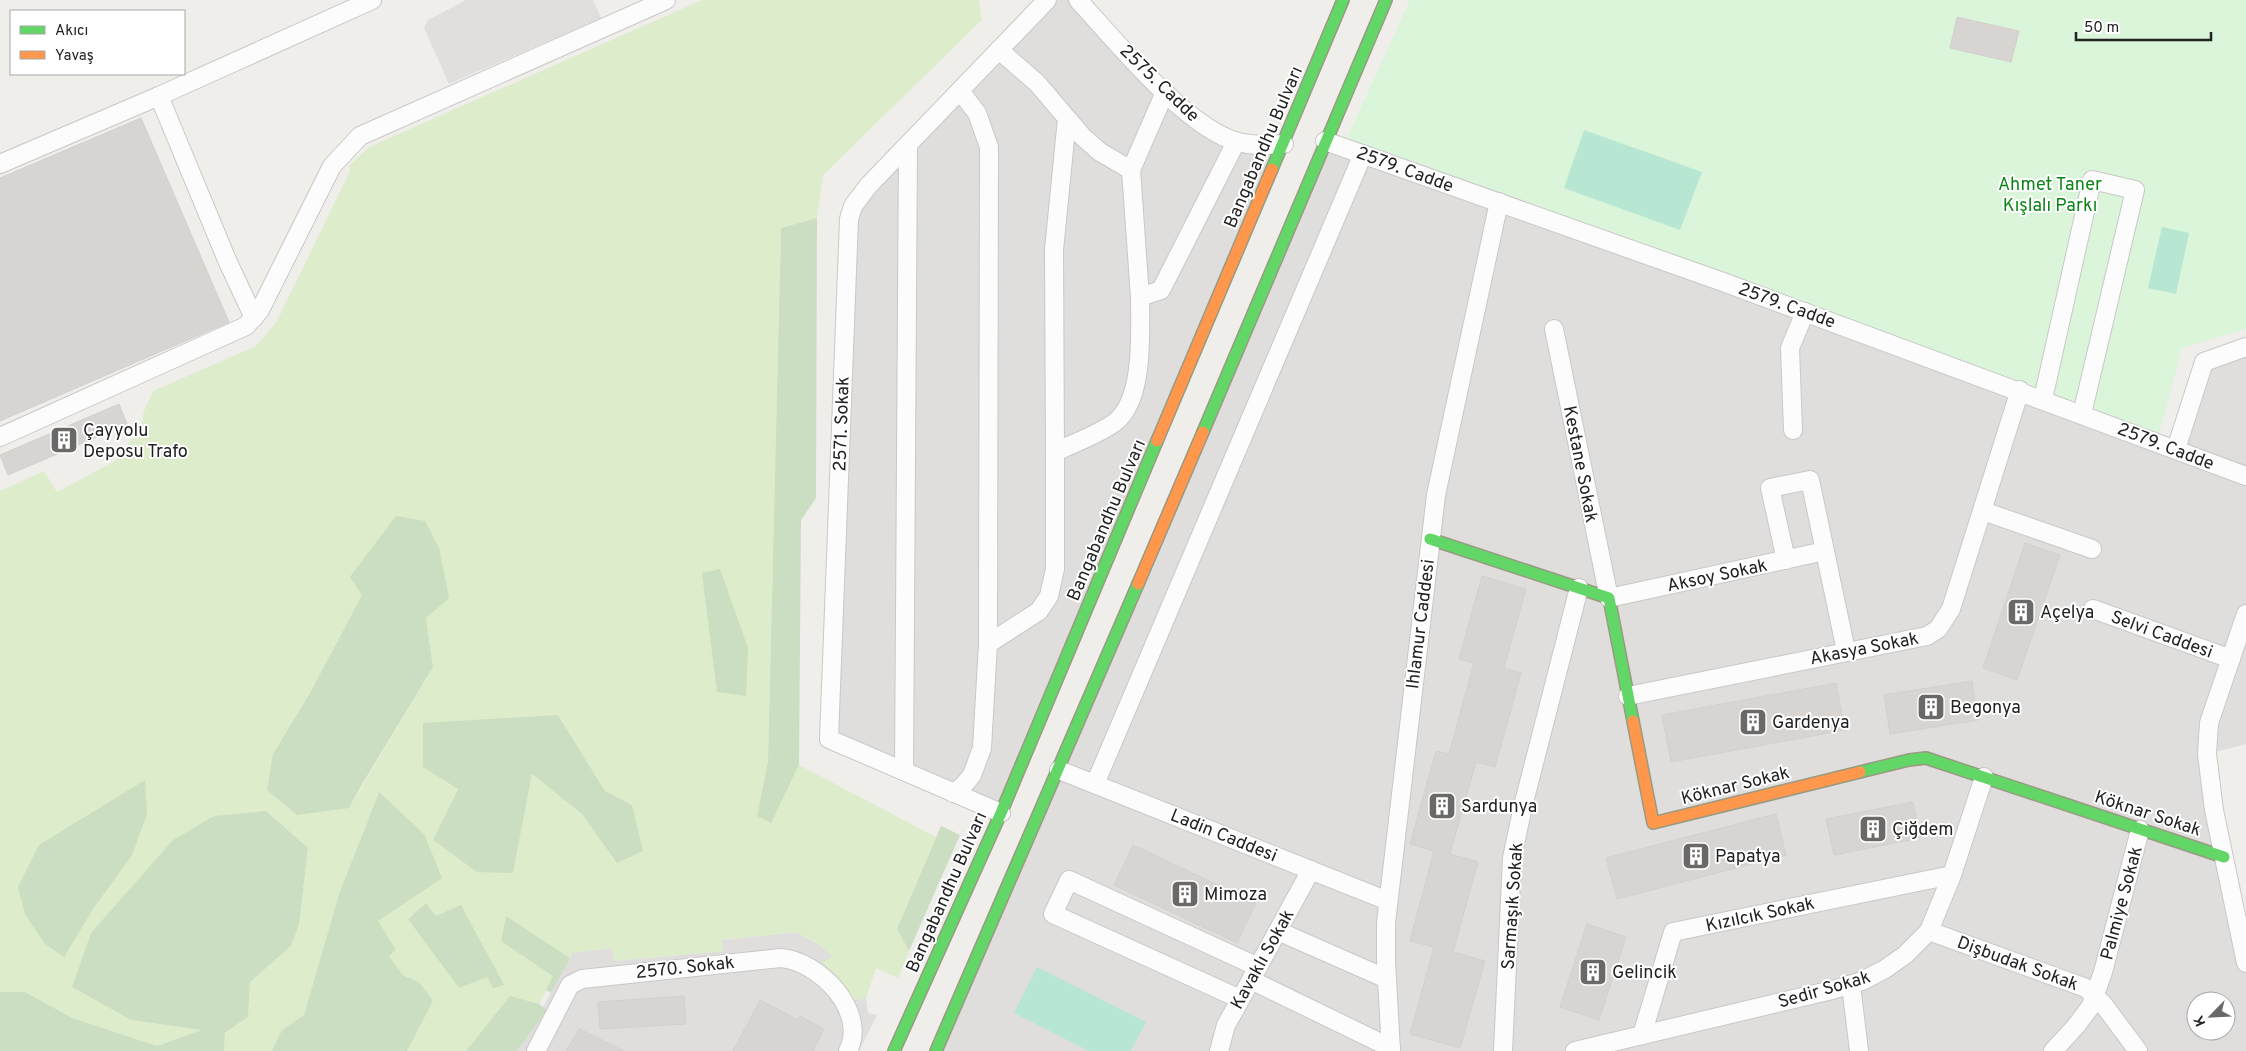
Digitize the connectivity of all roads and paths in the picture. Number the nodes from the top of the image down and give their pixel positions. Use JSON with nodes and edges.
{"nodes":[{"id":1,"x":372,"y":0,"type":"edge"},
{"id":2,"x":666,"y":0,"type":"edge"},
{"id":3,"x":1047,"y":0,"type":"edge"},
{"id":4,"x":1078,"y":0,"type":"edge"},
{"id":5,"x":1344,"y":0,"type":"edge"},
{"id":6,"x":1386,"y":0,"type":"edge"},
{"id":7,"x":999,"y":50,"type":"junction"},
{"id":8,"x":960,"y":91,"type":"junction"},
{"id":9,"x":1164,"y":92,"type":"junction"},
{"id":10,"x":159,"y":96,"type":"junction"},
{"id":11,"x":1067,"y":119,"type":"junction"},
{"id":12,"x":1321,"y":141,"type":"junction"},
{"id":13,"x":1236,"y":142,"type":"junction"},
{"id":14,"x":1288,"y":144,"type":"junction"},
{"id":15,"x":908,"y":145,"type":"junction"},
{"id":16,"x":1363,"y":154,"type":"junction"},
{"id":17,"x":0,"y":164,"type":"edge"},
{"id":18,"x":1131,"y":170,"type":"junction"},
{"id":19,"x":1499,"y":202,"type":"junction"},
{"id":20,"x":1140,"y":297,"type":"junction"},
{"id":21,"x":1805,"y":312,"type":"junction"},
{"id":22,"x":254,"y":318,"type":"junction"},
{"id":23,"x":1554,"y":329,"type":"dead end"},
{"id":24,"x":2246,"y":346,"type":"edge"},
{"id":25,"x":2020,"y":390,"type":"junction"},
{"id":26,"x":2043,"y":399,"type":"junction"},
{"id":27,"x":2082,"y":414,"type":"junction"},
{"id":28,"x":1792,"y":430,"type":"dead end"},
{"id":29,"x":0,"y":437,"type":"edge"},
{"id":30,"x":2176,"y":449,"type":"junction"},
{"id":31,"x":1055,"y":452,"type":"junction"},
{"id":32,"x":2246,"y":476,"type":"edge"},
{"id":33,"x":1983,"y":511,"type":"junction"},
{"id":34,"x":1430,"y":539,"type":"junction"},
{"id":35,"x":2092,"y":549,"type":"dead end"},
{"id":36,"x":1825,"y":552,"type":"junction"},
{"id":37,"x":1786,"y":560,"type":"junction"},
{"id":38,"x":1579,"y":588,"type":"junction"},
{"id":39,"x":1609,"y":598,"type":"junction"},
{"id":40,"x":2093,"y":609,"type":"dead end"},
{"id":41,"x":2246,"y":614,"type":"edge"},
{"id":42,"x":988,"y":644,"type":"junction"},
{"id":43,"x":1846,"y":651,"type":"junction"},
{"id":44,"x":2231,"y":659,"type":"junction"},
{"id":45,"x":1628,"y":696,"type":"junction"},
{"id":46,"x":1059,"y":770,"type":"junction"},
{"id":47,"x":904,"y":771,"type":"junction"},
{"id":48,"x":1984,"y":777,"type":"junction"},
{"id":49,"x":1095,"y":784,"type":"junction"},
{"id":50,"x":953,"y":792,"type":"junction"},
{"id":51,"x":1001,"y":813,"type":"junction"},
{"id":52,"x":2140,"y":830,"type":"junction"},
{"id":53,"x":2224,"y":857,"type":"junction"},
{"id":54,"x":1311,"y":870,"type":"junction"},
{"id":55,"x":1952,"y":875,"type":"junction"},
{"id":56,"x":2238,"y":886,"type":"edge"},
{"id":57,"x":1388,"y":901,"type":"junction"},
{"id":58,"x":1929,"y":931,"type":"junction"},
{"id":59,"x":1278,"y":932,"type":"junction"},
{"id":60,"x":2246,"y":963,"type":"edge"},
{"id":61,"x":1254,"y":973,"type":"junction"},
{"id":62,"x":1387,"y":979,"type":"junction"},
{"id":63,"x":1851,"y":985,"type":"junction"},
{"id":64,"x":2095,"y":995,"type":"junction"},
{"id":65,"x":1240,"y":999,"type":"junction"},
{"id":66,"x":1642,"y":1035,"type":"junction"},
{"id":67,"x":1598,"y":1048,"type":"edge"},
{"id":68,"x":1391,"y":1050,"type":"edge"},
{"id":69,"x":536,"y":1051,"type":"edge"},
{"id":70,"x":848,"y":1051,"type":"edge"},
{"id":71,"x":894,"y":1051,"type":"edge"},
{"id":72,"x":936,"y":1051,"type":"edge"},
{"id":73,"x":1219,"y":1051,"type":"edge"},
{"id":74,"x":1503,"y":1051,"type":"edge"},
{"id":75,"x":1575,"y":1051,"type":"edge"},
{"id":76,"x":1859,"y":1051,"type":"edge"},
{"id":77,"x":2053,"y":1051,"type":"edge"},
{"id":78,"x":2138,"y":1051,"type":"edge"}],
"edges":[{"from":1,"to":10,"type":"street"},
{"from":2,"to":22,"type":"street"},
{"from":3,"to":7,"type":"street","name":"2571. Sokak"},
{"from":4,"to":9,"type":"street","name":"2575. Cadde"},
{"from":5,"to":14,"type":"main road","name":"Bangabandhu Bulvarı"},
{"from":6,"to":12,"type":"main road"},
{"from":7,"to":8,"type":"street","name":"2571. Sokak"},
{"from":7,"to":11,"type":"street"},
{"from":8,"to":15,"type":"street","name":"2571. Sokak"},
{"from":8,"to":42,"type":"street"},
{"from":9,"to":13,"type":"street","name":"2575. Cadde"},
{"from":9,"to":18,"type":"street"},
{"from":10,"to":17,"type":"street"},
{"from":10,"to":22,"type":"street"},
{"from":11,"to":18,"type":"street"},
{"from":11,"to":31,"type":"street"},
{"from":12,"to":16,"type":"street","name":"2579. Cadde"},
{"from":12,"to":46,"type":"main road"},
{"from":13,"to":14,"type":"street","name":"2575. Cadde"},
{"from":13,"to":20,"type":"street"},
{"from":14,"to":51,"type":"main road","name":"Bangabandhu Bulvarı"},
{"from":15,"to":47,"type":"street"},
{"from":15,"to":47,"type":"street","name":"2571. Sokak"},
{"from":16,"to":19,"type":"street","name":"2579. Cadde"},
{"from":16,"to":49,"type":"street"},
{"from":18,"to":20,"type":"street"},
{"from":19,"to":21,"type":"street","name":"2579. Cadde"},
{"from":19,"to":34,"type":"street","name":"Ihlamur Caddesi"},
{"from":20,"to":31,"type":"street"},
{"from":21,"to":25,"type":"street","name":"2579. Cadde"},
{"from":21,"to":28,"type":"street"},
{"from":22,"to":29,"type":"street"},
{"from":23,"to":39,"type":"street","name":"Kestane Sokak"},
{"from":24,"to":30,"type":"street"},
{"from":25,"to":26,"type":"street","name":"2579. Cadde"},
{"from":25,"to":33,"type":"street","name":"Akasya Sokak"},
{"from":26,"to":27,"type":"street","name":"2579. Cadde"},
{"from":26,"to":27,"type":"street"},
{"from":27,"to":30,"type":"street","name":"2579. Cadde"},
{"from":30,"to":32,"type":"street","name":"2579. Cadde"},
{"from":31,"to":42,"type":"street"},
{"from":33,"to":35,"type":"street"},
{"from":33,"to":43,"type":"street","name":"Akasya Sokak"},
{"from":34,"to":38,"type":"main road"},
{"from":34,"to":57,"type":"street","name":"Ihlamur Caddesi"},
{"from":36,"to":37,"type":"street","name":"Aksoy Sokak"},
{"from":36,"to":37,"type":"street"},
{"from":36,"to":43,"type":"street"},
{"from":37,"to":39,"type":"street","name":"Aksoy Sokak"},
{"from":38,"to":39,"type":"main road"},
{"from":38,"to":74,"type":"street","name":"Sarmaşık Sokak"},
{"from":39,"to":45,"type":"main road","name":"Köknar Sokak"},
{"from":40,"to":44,"type":"street","name":"Selvi Caddesi"},
{"from":41,"to":44,"type":"street"},
{"from":42,"to":50,"type":"street"},
{"from":43,"to":45,"type":"street","name":"Akasya Sokak"},
{"from":44,"to":53,"type":"street"},
{"from":45,"to":48,"type":"main road","name":"Köknar Sokak"},
{"from":46,"to":49,"type":"street","name":"Ladin Caddesi"},
{"from":46,"to":72,"type":"main road"},
{"from":47,"to":50,"type":"street","name":"2571. Sokak"},
{"from":48,"to":52,"type":"main road","name":"Köknar Sokak"},
{"from":48,"to":55,"type":"street","name":"Sedir Sokak"},
{"from":49,"to":54,"type":"street","name":"Ladin Caddesi"},
{"from":50,"to":51,"type":"street","name":"2571. Sokak"},
{"from":51,"to":71,"type":"main road","name":"Bangabandhu Bulvarı"},
{"from":52,"to":53,"type":"main road","name":"Köknar Sokak"},
{"from":52,"to":64,"type":"street","name":"Palmiye Sokak"},
{"from":53,"to":56,"type":"street"},
{"from":54,"to":57,"type":"street","name":"Ladin Caddesi"},
{"from":54,"to":59,"type":"street","name":"Kavaklı Sokak"},
{"from":55,"to":58,"type":"street","name":"Sedir Sokak"},
{"from":55,"to":66,"type":"street","name":"Kızılcık Sokak"},
{"from":56,"to":60,"type":"street"},
{"from":57,"to":62,"type":"street","name":"Ihlamur Caddesi"},
{"from":58,"to":63,"type":"street","name":"Sedir Sokak"},
{"from":58,"to":64,"type":"street","name":"Dişbudak Sokak"},
{"from":59,"to":61,"type":"street","name":"Kavaklı Sokak"},
{"from":59,"to":62,"type":"street"},
{"from":61,"to":65,"type":"street","name":"Kavaklı Sokak"},
{"from":61,"to":65,"type":"street"},
{"from":61,"to":68,"type":"street"},
{"from":62,"to":68,"type":"street","name":"Ihlamur Caddesi"},
{"from":63,"to":66,"type":"street","name":"Sedir Sokak"},
{"from":63,"to":76,"type":"street"},
{"from":64,"to":77,"type":"street","name":"Palmiye Sokak"},
{"from":64,"to":78,"type":"street","name":"Dişbudak Sokak"},
{"from":65,"to":73,"type":"street","name":"Kavaklı Sokak"},
{"from":66,"to":67,"type":"street","name":"Sedir Sokak"},
{"from":67,"to":75,"type":"street","name":"Sedir Sokak"},
{"from":69,"to":70,"type":"street","name":"2570. Sokak"}]}
